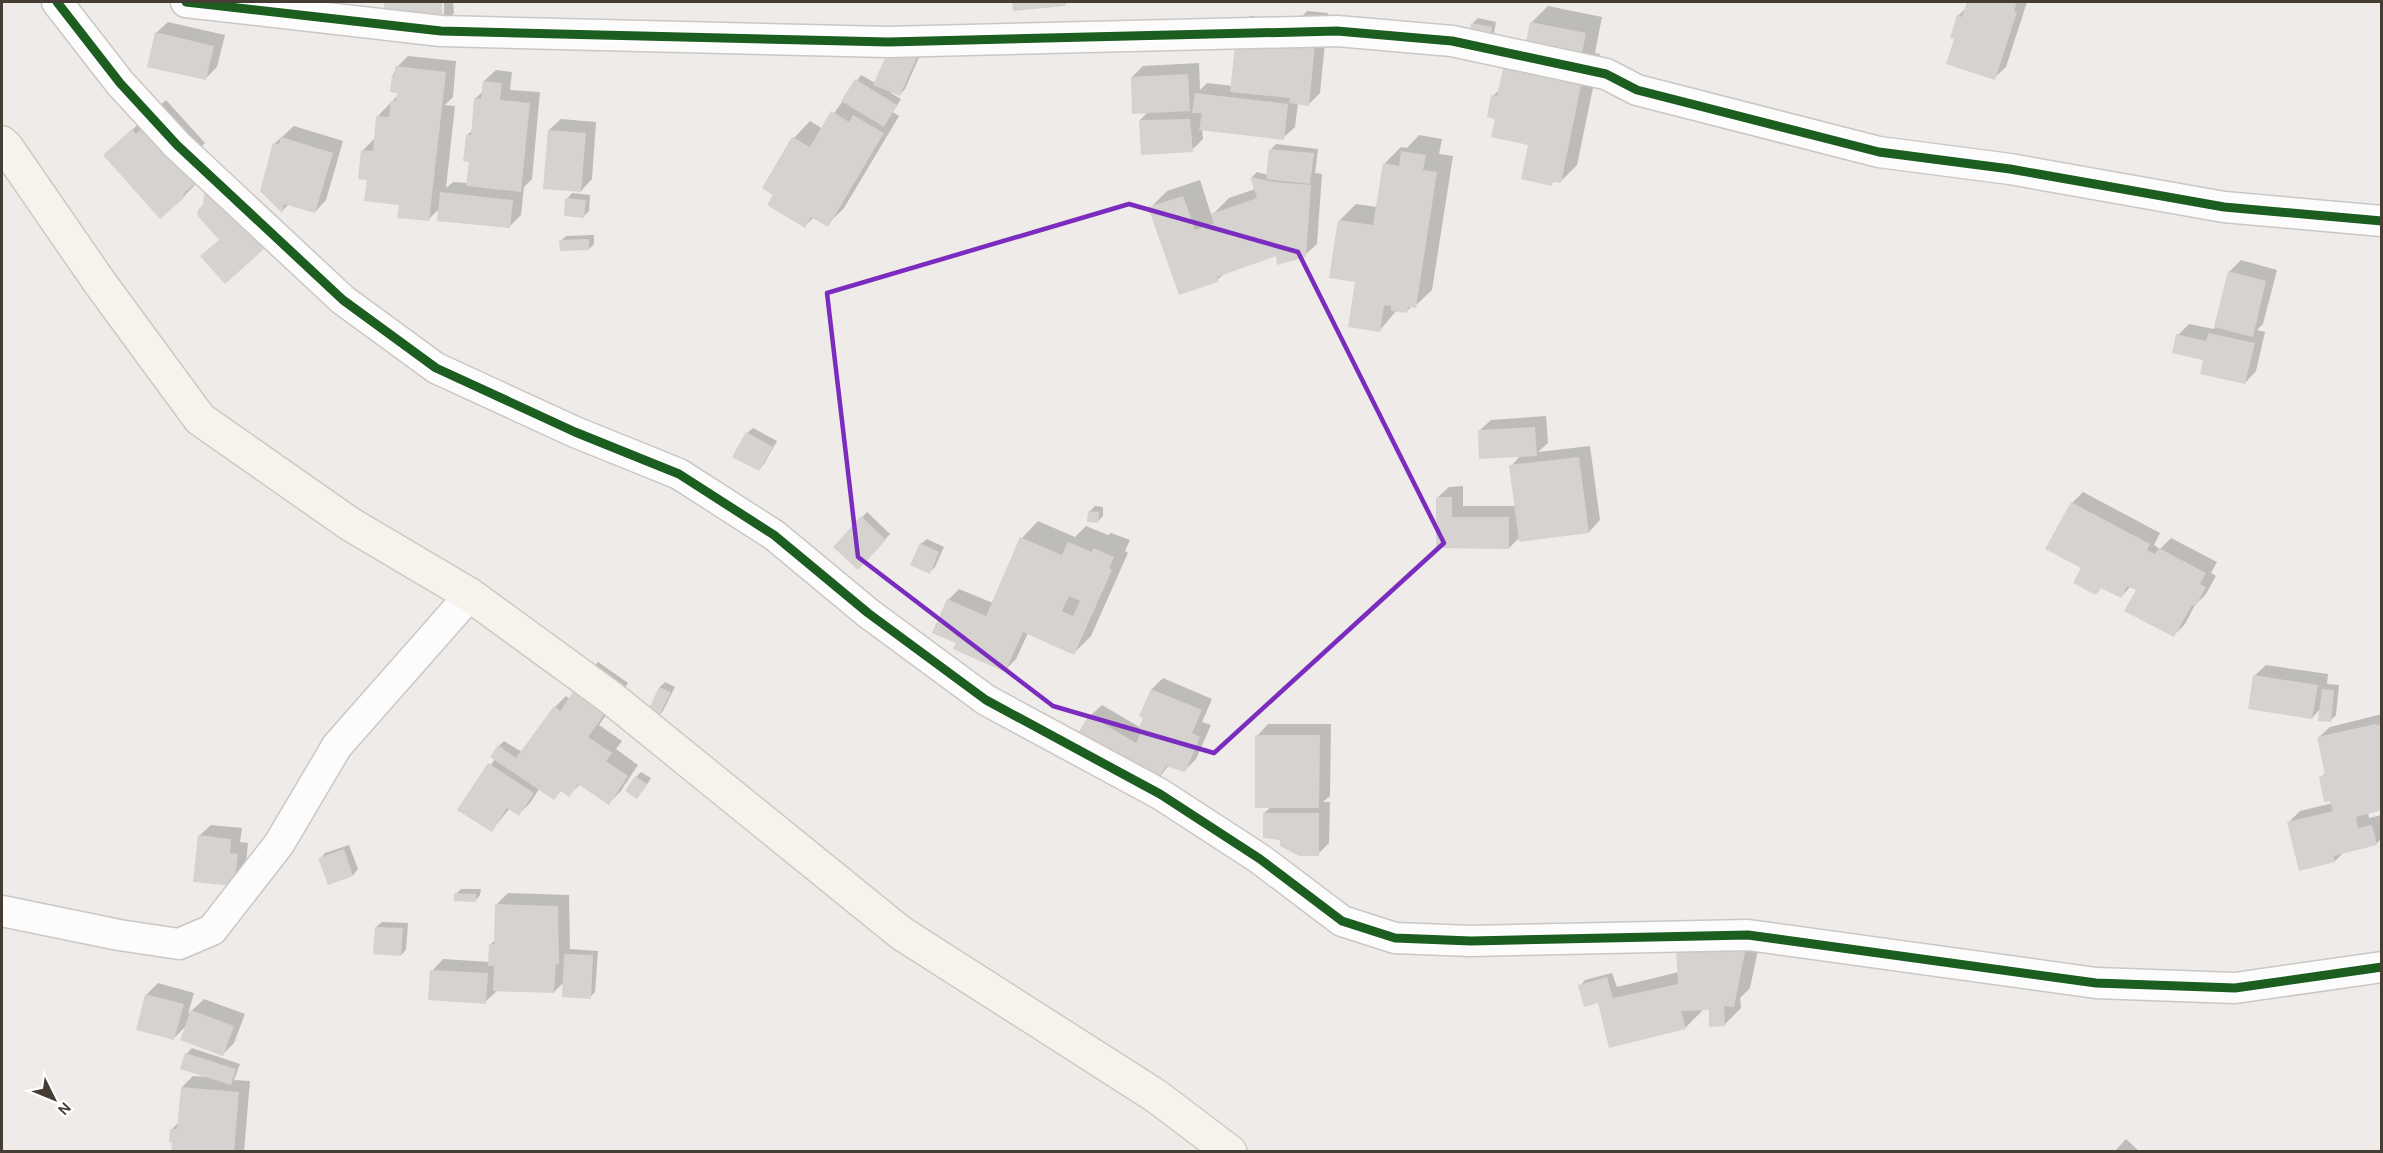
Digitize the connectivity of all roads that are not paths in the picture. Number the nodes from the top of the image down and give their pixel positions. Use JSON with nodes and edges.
{"nodes":[{"id":1,"x":57,"y":2,"type":"edge"},
{"id":2,"x":186,"y":2,"type":"edge"},
{"id":3,"x":2,"y":143,"type":"edge"},
{"id":4,"x":2382,"y":221,"type":"edge"},
{"id":5,"x":470,"y":595,"type":"junction"},
{"id":6,"x":2,"y":911,"type":"edge"},
{"id":7,"x":2382,"y":967,"type":"edge"},
{"id":8,"x":1230,"y":1152,"type":"edge"}],
"edges":[{"from":1,"to":7,"type":"street"},
{"from":2,"to":4,"type":"street"},
{"from":3,"to":5,"type":"street"},
{"from":5,"to":6,"type":"street"},
{"from":5,"to":8,"type":"street"}]}
